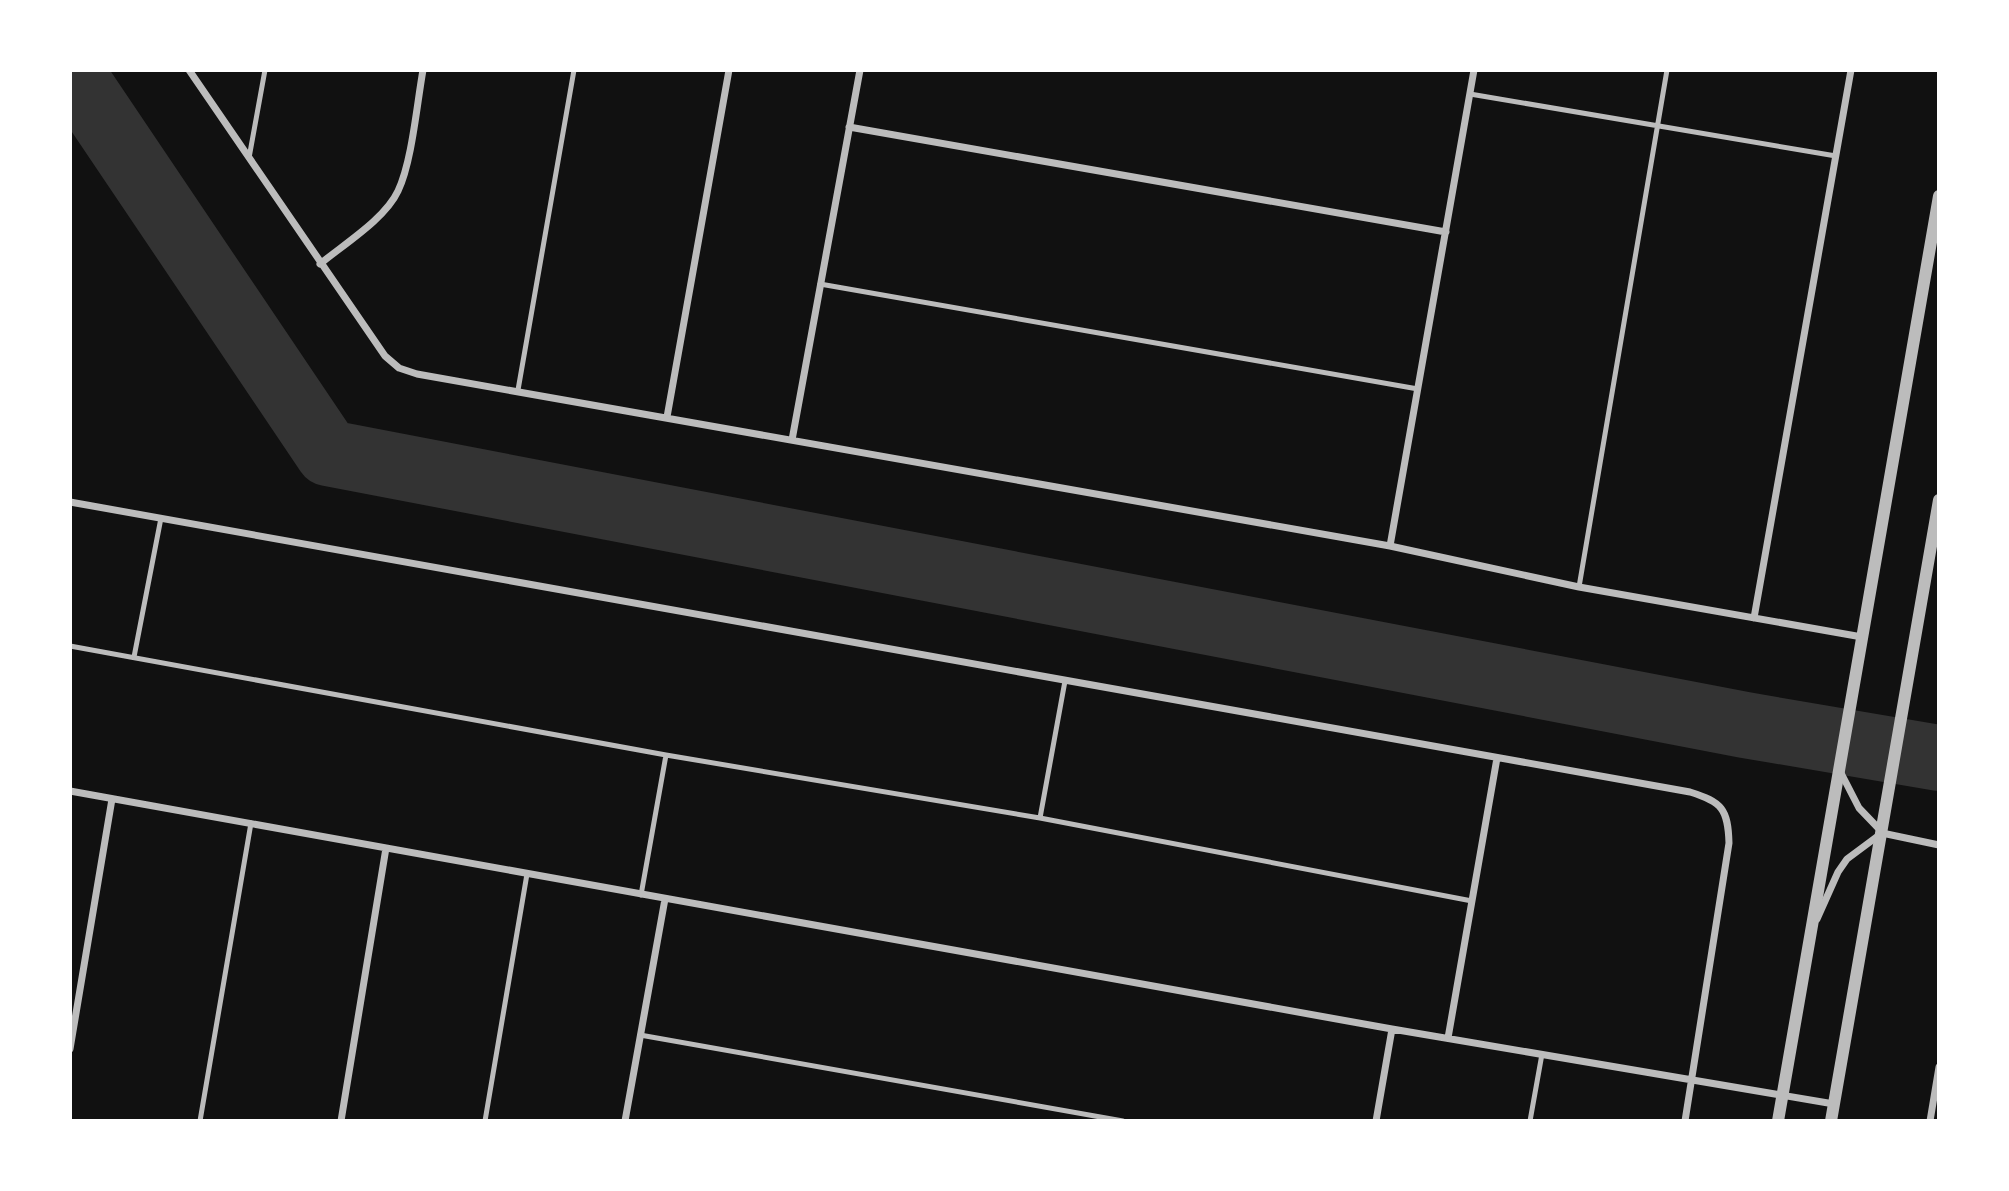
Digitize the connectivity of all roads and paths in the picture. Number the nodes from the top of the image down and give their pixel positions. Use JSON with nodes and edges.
{"nodes":[{"id":1,"x":189,"y":70,"type":"edge"},
{"id":2,"x":265,"y":70,"type":"edge"},
{"id":3,"x":423,"y":70,"type":"edge"},
{"id":4,"x":574,"y":70,"type":"edge"},
{"id":5,"x":729,"y":70,"type":"edge"},
{"id":6,"x":860,"y":70,"type":"edge"},
{"id":7,"x":1474,"y":70,"type":"edge"},
{"id":8,"x":1667,"y":70,"type":"edge"},
{"id":9,"x":1851,"y":70,"type":"edge"},
{"id":10,"x":1470,"y":94,"type":"junction"},
{"id":11,"x":1657,"y":126,"type":"junction"},
{"id":12,"x":849,"y":127,"type":"junction"},
{"id":13,"x":1836,"y":156,"type":"junction"},
{"id":14,"x":249,"y":158,"type":"junction"},
{"id":15,"x":1939,"y":196,"type":"edge"},
{"id":16,"x":1446,"y":232,"type":"junction"},
{"id":17,"x":320,"y":264,"type":"junction"},
{"id":18,"x":821,"y":284,"type":"junction"},
{"id":19,"x":1418,"y":389,"type":"junction"},
{"id":20,"x":519,"y":390,"type":"junction"},
{"id":21,"x":667,"y":417,"type":"junction"},
{"id":22,"x":792,"y":440,"type":"junction"},
{"id":23,"x":1939,"y":500,"type":"edge"},
{"id":24,"x":70,"y":502,"type":"edge"},
{"id":25,"x":161,"y":518,"type":"junction"},
{"id":26,"x":1390,"y":546,"type":"junction"},
{"id":27,"x":1579,"y":586,"type":"junction"},
{"id":28,"x":1754,"y":618,"type":"junction"},
{"id":29,"x":1862,"y":637,"type":"junction"},
{"id":30,"x":70,"y":646,"type":"edge"},
{"id":31,"x":134,"y":657,"type":"junction"},
{"id":32,"x":1065,"y":681,"type":"junction"},
{"id":33,"x":666,"y":755,"type":"junction"},
{"id":34,"x":1497,"y":758,"type":"junction"},
{"id":35,"x":1841,"y":766,"type":"junction"},
{"id":36,"x":70,"y":791,"type":"edge"},
{"id":37,"x":112,"y":799,"type":"junction"},
{"id":38,"x":1040,"y":818,"type":"junction"},
{"id":39,"x":251,"y":823,"type":"junction"},
{"id":40,"x":1882,"y":832,"type":"junction"},
{"id":41,"x":1939,"y":845,"type":"edge"},
{"id":42,"x":386,"y":848,"type":"junction"},
{"id":43,"x":527,"y":874,"type":"junction"},
{"id":44,"x":641,"y":895,"type":"junction"},
{"id":45,"x":665,"y":899,"type":"junction"},
{"id":46,"x":1472,"y":901,"type":"junction"},
{"id":47,"x":1811,"y":935,"type":"junction"},
{"id":48,"x":1392,"y":1029,"type":"junction"},
{"id":49,"x":640,"y":1035,"type":"junction"},
{"id":50,"x":1448,"y":1038,"type":"junction"},
{"id":51,"x":70,"y":1049,"type":"edge"},
{"id":52,"x":1542,"y":1054,"type":"junction"},
{"id":53,"x":1939,"y":1067,"type":"edge"},
{"id":54,"x":1692,"y":1079,"type":"junction"},
{"id":55,"x":1783,"y":1095,"type":"junction"},
{"id":56,"x":1834,"y":1104,"type":"junction"},
{"id":57,"x":200,"y":1121,"type":"edge"},
{"id":58,"x":341,"y":1121,"type":"edge"},
{"id":59,"x":485,"y":1121,"type":"edge"},
{"id":60,"x":625,"y":1121,"type":"edge"},
{"id":61,"x":1123,"y":1121,"type":"edge"},
{"id":62,"x":1376,"y":1121,"type":"edge"},
{"id":63,"x":1530,"y":1121,"type":"edge"},
{"id":64,"x":1685,"y":1121,"type":"edge"},
{"id":65,"x":1779,"y":1121,"type":"edge"},
{"id":66,"x":1831,"y":1121,"type":"edge"},
{"id":67,"x":1930,"y":1121,"type":"edge"}],
"edges":[{"from":1,"to":14,"type":"street"},
{"from":2,"to":14,"type":"lane"},
{"from":3,"to":17,"type":"street"},
{"from":4,"to":20,"type":"lane"},
{"from":5,"to":21,"type":"street"},
{"from":6,"to":12,"type":"street"},
{"from":7,"to":10,"type":"street"},
{"from":8,"to":11,"type":"lane"},
{"from":9,"to":13,"type":"street"},
{"from":10,"to":11,"type":"lane"},
{"from":10,"to":16,"type":"street"},
{"from":11,"to":13,"type":"lane"},
{"from":11,"to":27,"type":"lane"},
{"from":12,"to":16,"type":"street"},
{"from":12,"to":18,"type":"street"},
{"from":13,"to":28,"type":"street"},
{"from":14,"to":17,"type":"street"},
{"from":15,"to":29,"type":"street"},
{"from":16,"to":19,"type":"street"},
{"from":17,"to":20,"type":"street"},
{"from":18,"to":19,"type":"lane"},
{"from":18,"to":22,"type":"street"},
{"from":19,"to":26,"type":"street"},
{"from":20,"to":21,"type":"street"},
{"from":21,"to":22,"type":"street"},
{"from":22,"to":26,"type":"street"},
{"from":23,"to":40,"type":"street"},
{"from":24,"to":25,"type":"street"},
{"from":25,"to":31,"type":"lane"},
{"from":25,"to":32,"type":"street"},
{"from":26,"to":27,"type":"street"},
{"from":27,"to":28,"type":"street"},
{"from":28,"to":29,"type":"street"},
{"from":29,"to":35,"type":"street"},
{"from":30,"to":31,"type":"lane"},
{"from":31,"to":33,"type":"lane"},
{"from":32,"to":34,"type":"street"},
{"from":32,"to":38,"type":"lane"},
{"from":33,"to":38,"type":"lane"},
{"from":33,"to":44,"type":"lane"},
{"from":34,"to":46,"type":"street"},
{"from":34,"to":54,"type":"street"},
{"from":35,"to":40,"type":"street"},
{"from":35,"to":47,"type":"street"},
{"from":36,"to":37,"type":"street"},
{"from":37,"to":39,"type":"street"},
{"from":37,"to":51,"type":"street"},
{"from":38,"to":46,"type":"lane"},
{"from":39,"to":42,"type":"street"},
{"from":39,"to":57,"type":"lane"},
{"from":40,"to":41,"type":"street"},
{"from":40,"to":47,"type":"street"},
{"from":40,"to":56,"type":"street"},
{"from":42,"to":43,"type":"street"},
{"from":42,"to":58,"type":"street"},
{"from":43,"to":44,"type":"street"},
{"from":43,"to":59,"type":"lane"},
{"from":44,"to":45,"type":"street"},
{"from":45,"to":48,"type":"street"},
{"from":45,"to":49,"type":"street"},
{"from":46,"to":50,"type":"street"},
{"from":47,"to":55,"type":"street"},
{"from":48,"to":50,"type":"street"},
{"from":48,"to":62,"type":"street"},
{"from":49,"to":60,"type":"street"},
{"from":49,"to":61,"type":"lane"},
{"from":50,"to":52,"type":"street"},
{"from":52,"to":54,"type":"street"},
{"from":52,"to":63,"type":"lane"},
{"from":53,"to":67,"type":"street"},
{"from":54,"to":55,"type":"street"},
{"from":54,"to":64,"type":"street"},
{"from":55,"to":56,"type":"street"},
{"from":55,"to":65,"type":"street"},
{"from":56,"to":66,"type":"street"}]}
